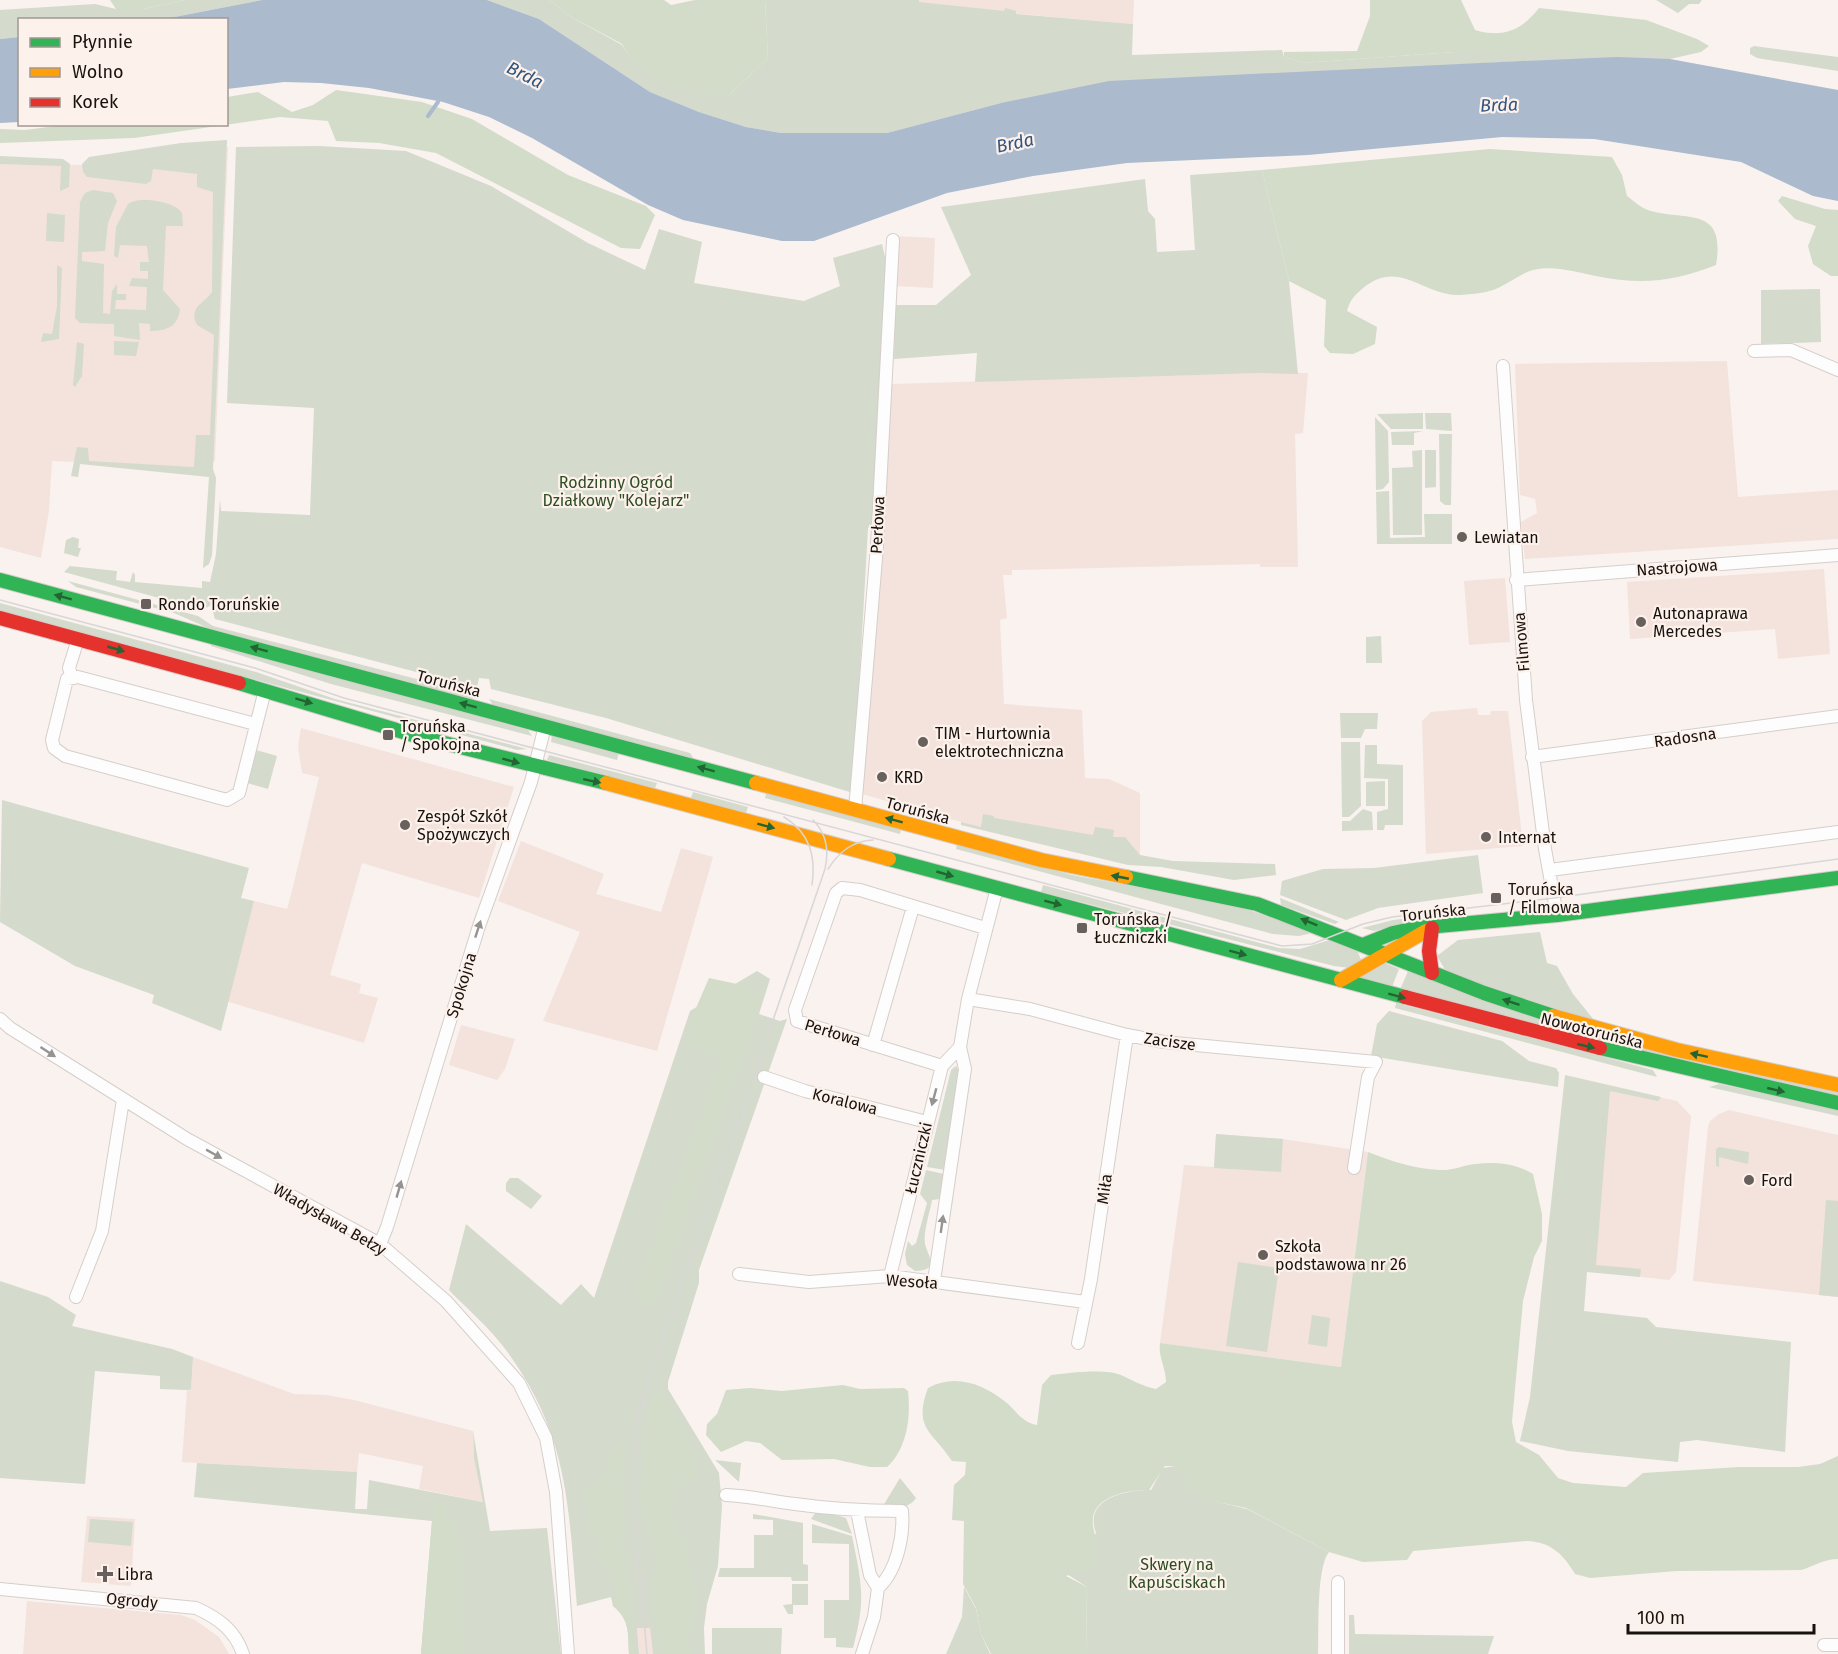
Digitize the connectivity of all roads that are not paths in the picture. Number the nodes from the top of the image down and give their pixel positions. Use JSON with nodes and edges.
{"nodes":[{"id":1,"x":893,"y":240,"type":"dead end"},
{"id":2,"x":1754,"y":351,"type":"dead end"},
{"id":3,"x":1503,"y":366,"type":"dead end"},
{"id":4,"x":1838,"y":370,"type":"edge"},
{"id":5,"x":1838,"y":555,"type":"edge"},
{"id":6,"x":0,"y":580,"type":"edge"},
{"id":7,"x":1516,"y":580,"type":"junction"},
{"id":8,"x":0,"y":618,"type":"edge"},
{"id":9,"x":78,"y":639,"type":"junction"},
{"id":10,"x":72,"y":678,"type":"junction"},
{"id":11,"x":265,"y":690,"type":"junction"},
{"id":12,"x":1838,"y":716,"type":"edge"},
{"id":13,"x":255,"y":724,"type":"junction"},
{"id":14,"x":545,"y":726,"type":"junction"},
{"id":15,"x":1532,"y":757,"type":"junction"},
{"id":16,"x":535,"y":767,"type":"junction"},
{"id":17,"x":855,"y":810,"type":"junction"},
{"id":18,"x":1838,"y":832,"type":"edge"},
{"id":19,"x":1550,"y":870,"type":"junction"},
{"id":20,"x":1838,"y":878,"type":"edge"},
{"id":21,"x":997,"y":888,"type":"junction"},
{"id":22,"x":914,"y":907,"type":"junction"},
{"id":23,"x":1557,"y":915,"type":"junction"},
{"id":24,"x":985,"y":928,"type":"junction"},
{"id":25,"x":1432,"y":928,"type":"junction"},
{"id":26,"x":1363,"y":945,"type":"junction"},
{"id":27,"x":1385,"y":954,"type":"junction"},
{"id":28,"x":1432,"y":974,"type":"junction"},
{"id":29,"x":1341,"y":980,"type":"junction"},
{"id":30,"x":968,"y":999,"type":"junction"},
{"id":31,"x":0,"y":1019,"type":"edge"},
{"id":32,"x":1127,"y":1035,"type":"junction"},
{"id":33,"x":873,"y":1045,"type":"junction"},
{"id":34,"x":960,"y":1047,"type":"junction"},
{"id":35,"x":942,"y":1066,"type":"junction"},
{"id":36,"x":764,"y":1077,"type":"dead end"},
{"id":37,"x":1838,"y":1085,"type":"edge"},
{"id":38,"x":123,"y":1100,"type":"junction"},
{"id":39,"x":1838,"y":1103,"type":"edge"},
{"id":40,"x":927,"y":1122,"type":"junction"},
{"id":41,"x":1354,"y":1168,"type":"dead end"},
{"id":42,"x":380,"y":1244,"type":"junction"},
{"id":43,"x":739,"y":1274,"type":"dead end"},
{"id":44,"x":891,"y":1276,"type":"junction"},
{"id":45,"x":934,"y":1281,"type":"junction"},
{"id":46,"x":76,"y":1297,"type":"dead end"},
{"id":47,"x":1085,"y":1302,"type":"junction"},
{"id":48,"x":1078,"y":1343,"type":"dead end"},
{"id":49,"x":726,"y":1495,"type":"dead end"},
{"id":50,"x":857,"y":1511,"type":"junction"},
{"id":51,"x":1338,"y":1582,"type":"dead end"},
{"id":52,"x":878,"y":1588,"type":"junction"},
{"id":53,"x":0,"y":1589,"type":"edge"},
{"id":54,"x":1824,"y":1645,"type":"dead end"},
{"id":55,"x":1838,"y":1645,"type":"edge"},
{"id":56,"x":243,"y":1654,"type":"edge"},
{"id":57,"x":568,"y":1654,"type":"edge"},
{"id":58,"x":862,"y":1654,"type":"edge"},
{"id":59,"x":1338,"y":1654,"type":"edge"}],
"edges":[{"from":1,"to":17,"type":"street","name":"Perłowa"},
{"from":2,"to":4,"type":"street"},
{"from":3,"to":7,"type":"street","name":"Filmowa"},
{"from":5,"to":7,"type":"street","name":"Nastrojowa"},
{"from":14,"to":6,"type":"main road","name":"Toruńska","one_way":true},
{"from":7,"to":15,"type":"street","name":"Filmowa"},
{"from":8,"to":9,"type":"main road"},
{"from":9,"to":10,"type":"street"},
{"from":9,"to":11,"type":"main road","one_way":true},
{"from":10,"to":13,"type":"street"},
{"from":10,"to":13,"type":"street"},
{"from":11,"to":13,"type":"street"},
{"from":11,"to":16,"type":"main road","one_way":true},
{"from":12,"to":15,"type":"street","name":"Radosna"},
{"from":14,"to":16,"type":"street","name":"Spokojna"},
{"from":17,"to":14,"type":"main road","name":"Toruńska","one_way":true},
{"from":15,"to":19,"type":"street","name":"Filmowa"},
{"from":16,"to":21,"type":"main road","one_way":true},
{"from":42,"to":16,"type":"street","name":"Spokojna","one_way":true},
{"from":26,"to":17,"type":"main road","name":"Toruńska","one_way":true},
{"from":18,"to":19,"type":"street"},
{"from":19,"to":23,"type":"street","name":"Filmowa"},
{"from":20,"to":23,"type":"main road","name":"Toruńska"},
{"from":21,"to":24,"type":"street","name":"Łuczniczki"},
{"from":21,"to":29,"type":"main road","name":"Nowotoruńska","one_way":true},
{"from":22,"to":24,"type":"street","name":"Perłowa"},
{"from":22,"to":33,"type":"street"},
{"from":22,"to":33,"type":"street","name":"Perłowa"},
{"from":23,"to":25,"type":"main road","name":"Toruńska"},
{"from":24,"to":30,"type":"street","name":"Łuczniczki"},
{"from":25,"to":26,"type":"main road","name":"Toruńska"},
{"from":25,"to":27,"type":"main road"},
{"from":25,"to":28,"type":"main road"},
{"from":26,"to":27,"type":"main road","name":"Nowotoruńska"},
{"from":27,"to":28,"type":"main road","name":"Nowotoruńska"},
{"from":27,"to":29,"type":"main road"},
{"from":37,"to":28,"type":"main road","name":"Nowotoruńska","one_way":true},
{"from":29,"to":39,"type":"main road","name":"Nowotoruńska","one_way":true},
{"from":30,"to":32,"type":"street","name":"Zacisze"},
{"from":30,"to":34,"type":"street","name":"Łuczniczki"},
{"from":31,"to":38,"type":"street","name":"Władysława Bełzy","one_way":true},
{"from":32,"to":41,"type":"street","name":"Zacisze"},
{"from":32,"to":47,"type":"street","name":"Miła"},
{"from":33,"to":35,"type":"street","name":"Perłowa"},
{"from":34,"to":35,"type":"street","name":"Łuczniczki"},
{"from":45,"to":34,"type":"street","name":"Łuczniczki","one_way":true},
{"from":35,"to":40,"type":"street","name":"Łuczniczki","one_way":true},
{"from":36,"to":40,"type":"street","name":"Koralowa"},
{"from":38,"to":42,"type":"street","name":"Władysława Bełzy","one_way":true},
{"from":38,"to":46,"type":"street"},
{"from":40,"to":44,"type":"street","name":"Łuczniczki"},
{"from":42,"to":57,"type":"street","name":"Władysława Bełzy"},
{"from":43,"to":44,"type":"street","name":"Wesoła"},
{"from":44,"to":45,"type":"street","name":"Wesoła"},
{"from":45,"to":47,"type":"street","name":"Wesoła"},
{"from":47,"to":48,"type":"street","name":"Miła"},
{"from":49,"to":50,"type":"street"},
{"from":50,"to":52,"type":"street"},
{"from":50,"to":52,"type":"street"},
{"from":51,"to":59,"type":"street"},
{"from":52,"to":58,"type":"street"},
{"from":53,"to":56,"type":"street","name":"Ogrody"},
{"from":54,"to":55,"type":"street"}]}
